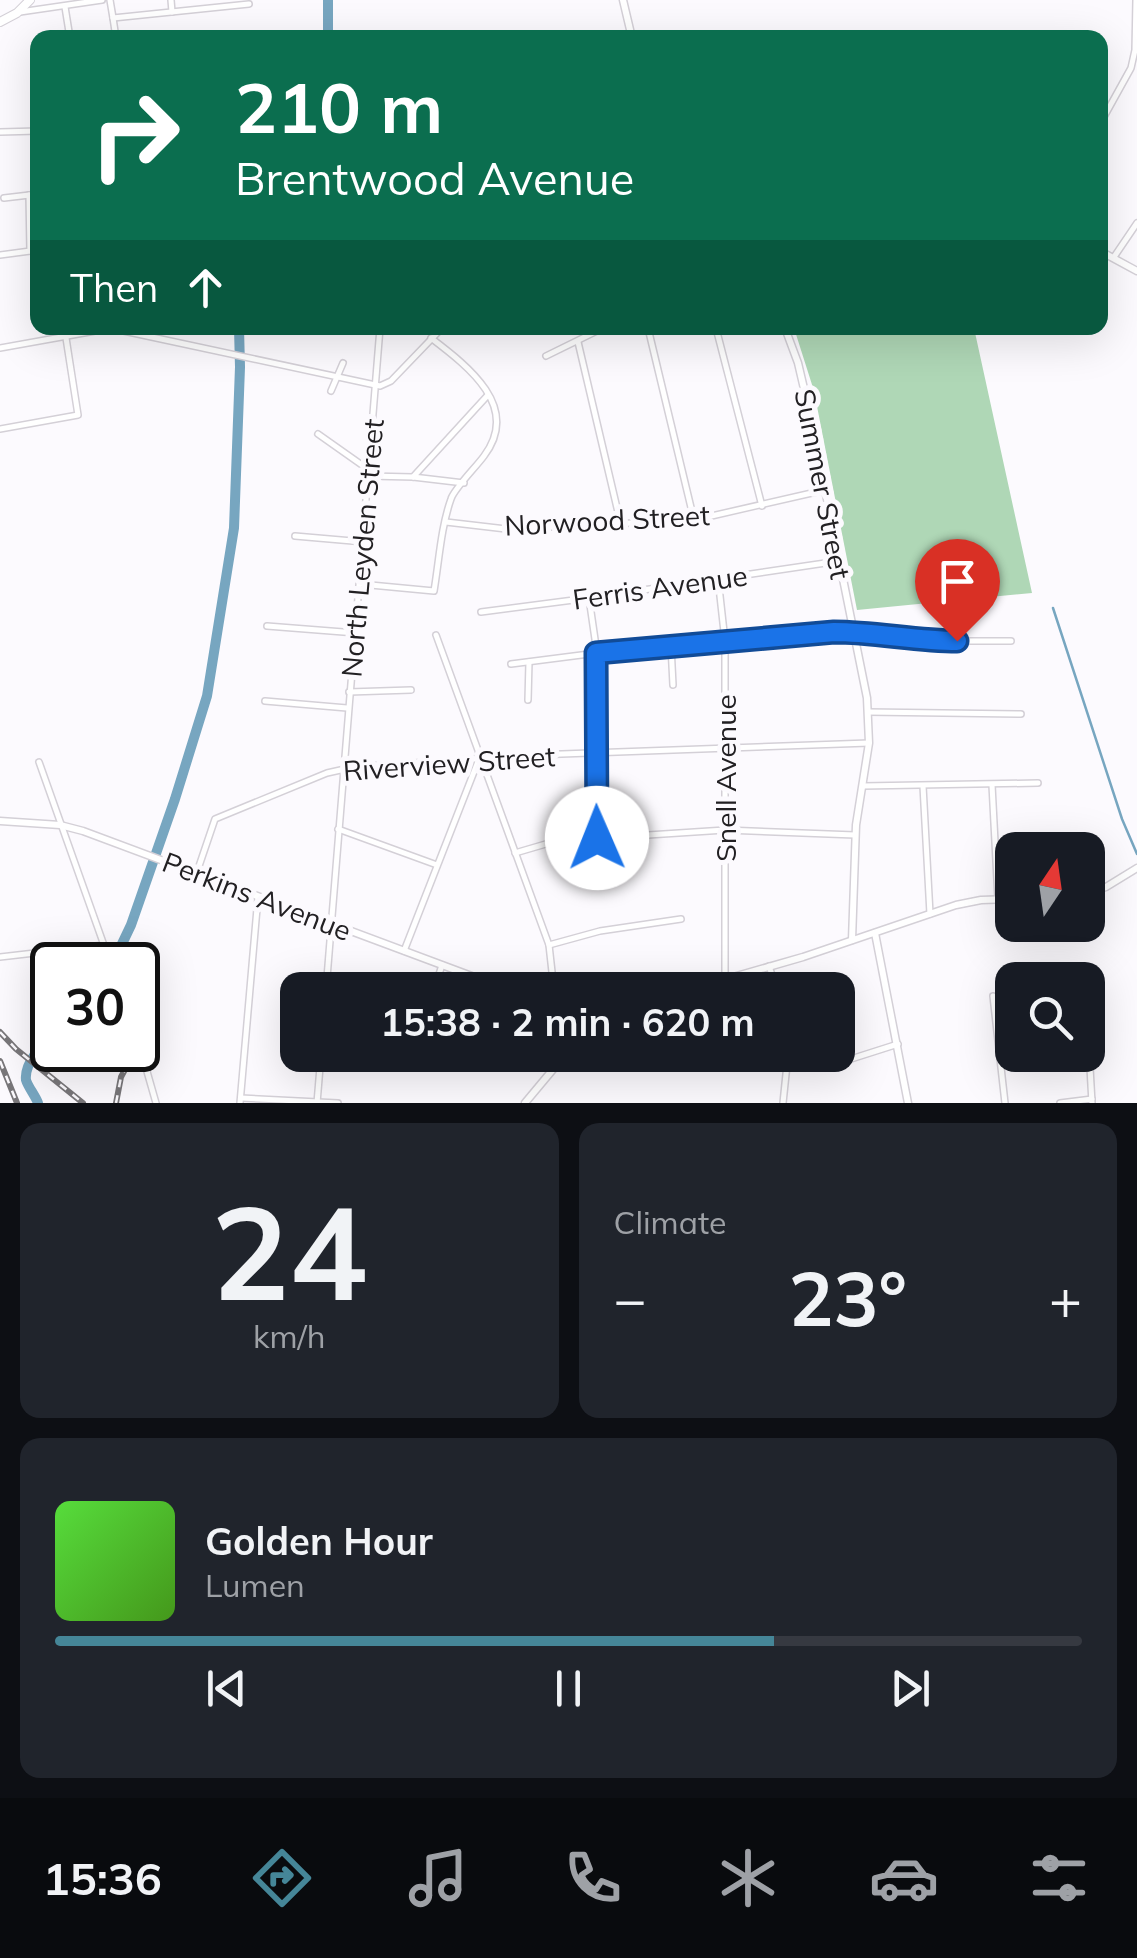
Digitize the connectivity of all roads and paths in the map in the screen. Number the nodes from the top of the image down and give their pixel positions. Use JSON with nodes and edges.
{"nodes":[{"id":1,"x":30,"y":0,"type":"edge"},
{"id":2,"x":102,"y":0,"type":"edge"},
{"id":3,"x":110,"y":0,"type":"edge"},
{"id":4,"x":171,"y":0,"type":"edge"},
{"id":5,"x":623,"y":0,"type":"edge"},
{"id":6,"x":1136,"y":0,"type":"edge"},
{"id":7,"x":249,"y":4,"type":"dead end"},
{"id":8,"x":65,"y":7,"type":"junction"},
{"id":9,"x":17,"y":12,"type":"junction"},
{"id":10,"x":172,"y":12,"type":"junction"},
{"id":11,"x":113,"y":18,"type":"junction"},
{"id":12,"x":0,"y":22,"type":"edge"},
{"id":13,"x":69,"y":30,"type":"edge"},
{"id":14,"x":115,"y":30,"type":"edge"},
{"id":15,"x":630,"y":30,"type":"edge"},
{"id":16,"x":1108,"y":110,"type":"edge"},
{"id":17,"x":30,"y":130,"type":"edge"},
{"id":18,"x":0,"y":132,"type":"edge"},
{"id":19,"x":29,"y":196,"type":"joint"},
{"id":20,"x":4,"y":198,"type":"dead end"},
{"id":21,"x":30,"y":207,"type":"edge"},
{"id":22,"x":1137,"y":223,"type":"edge"},
{"id":23,"x":30,"y":251,"type":"edge"},
{"id":24,"x":1108,"y":254,"type":"edge"},
{"id":25,"x":0,"y":255,"type":"edge"},
{"id":26,"x":1114,"y":257,"type":"junction"},
{"id":27,"x":1137,"y":271,"type":"edge"},
{"id":28,"x":77,"y":335,"type":"edge"},
{"id":29,"x":147,"y":335,"type":"edge"},
{"id":30,"x":380,"y":335,"type":"edge"},
{"id":31,"x":435,"y":335,"type":"edge"},
{"id":32,"x":590,"y":335,"type":"edge"},
{"id":33,"x":650,"y":335,"type":"edge"},
{"id":34,"x":718,"y":335,"type":"edge"},
{"id":35,"x":787,"y":335,"type":"edge"},
{"id":36,"x":66,"y":337,"type":"junction"},
{"id":37,"x":432,"y":338,"type":"junction"},
{"id":38,"x":578,"y":342,"type":"junction"},
{"id":39,"x":0,"y":348,"type":"edge"},
{"id":40,"x":546,"y":356,"type":"dead end"},
{"id":41,"x":343,"y":363,"type":"dead end"},
{"id":42,"x":337,"y":377,"type":"junction"},
{"id":43,"x":376,"y":386,"type":"junction"},
{"id":44,"x":331,"y":391,"type":"dead end"},
{"id":45,"x":488,"y":395,"type":"junction"},
{"id":46,"x":0,"y":429,"type":"edge"},
{"id":47,"x":318,"y":434,"type":"dead end"},
{"id":48,"x":369,"y":473,"type":"junction"},
{"id":49,"x":413,"y":477,"type":"junction"},
{"id":50,"x":464,"y":483,"type":"junction"},
{"id":51,"x":825,"y":490,"type":"junction"},
{"id":52,"x":762,"y":506,"type":"junction"},
{"id":53,"x":694,"y":520,"type":"junction"},
{"id":54,"x":446,"y":522,"type":"junction"},
{"id":55,"x":621,"y":525,"type":"junction"},
{"id":56,"x":295,"y":536,"type":"dead end"},
{"id":57,"x":364,"y":542,"type":"junction"},
{"id":58,"x":839,"y":561,"type":"junction"},
{"id":59,"x":718,"y":578,"type":"junction"},
{"id":60,"x":360,"y":584,"type":"junction"},
{"id":61,"x":590,"y":598,"type":"junction"},
{"id":62,"x":481,"y":612,"type":"dead end"},
{"id":63,"x":267,"y":626,"type":"dead end"},
{"id":64,"x":854,"y":632,"type":"junction"},
{"id":65,"x":356,"y":633,"type":"junction"},
{"id":66,"x":436,"y":635,"type":"dead end"},
{"id":67,"x":1011,"y":641,"type":"dead end"},
{"id":68,"x":725,"y":642,"type":"junction"},
{"id":69,"x":672,"y":646,"type":"junction"},
{"id":70,"x":596,"y":653,"type":"junction"},
{"id":71,"x":530,"y":662,"type":"junction"},
{"id":72,"x":511,"y":664,"type":"dead end"},
{"id":73,"x":673,"y":685,"type":"dead end"},
{"id":74,"x":411,"y":690,"type":"dead end"},
{"id":75,"x":349,"y":692,"type":"junction"},
{"id":76,"x":528,"y":700,"type":"dead end"},
{"id":77,"x":265,"y":701,"type":"dead end"},
{"id":78,"x":348,"y":708,"type":"junction"},
{"id":79,"x":868,"y":712,"type":"junction"},
{"id":80,"x":1021,"y":714,"type":"dead end"},
{"id":81,"x":869,"y":743,"type":"junction"},
{"id":82,"x":724,"y":750,"type":"junction"},
{"id":83,"x":596,"y":753,"type":"junction"},
{"id":84,"x":479,"y":758,"type":"junction"},
{"id":85,"x":39,"y":762,"type":"dead end"},
{"id":86,"x":343,"y":768,"type":"junction"},
{"id":87,"x":1038,"y":783,"type":"dead end"},
{"id":88,"x":992,"y":785,"type":"junction"},
{"id":89,"x":863,"y":786,"type":"junction"},
{"id":90,"x":923,"y":786,"type":"junction"},
{"id":91,"x":0,"y":820,"type":"edge"},
{"id":92,"x":60,"y":825,"type":"junction"},
{"id":93,"x":338,"y":830,"type":"junction"},
{"id":94,"x":725,"y":830,"type":"junction"},
{"id":95,"x":856,"y":834,"type":"junction"},
{"id":96,"x":597,"y":838,"type":"junction"},
{"id":97,"x":995,"y":842,"type":"edge"},
{"id":98,"x":515,"y":853,"type":"junction"},
{"id":99,"x":437,"y":866,"type":"junction"},
{"id":100,"x":1137,"y":868,"type":"edge"},
{"id":101,"x":197,"y":872,"type":"junction"},
{"id":102,"x":1105,"y":888,"type":"edge"},
{"id":103,"x":258,"y":897,"type":"junction"},
{"id":104,"x":995,"y":899,"type":"edge"},
{"id":105,"x":930,"y":914,"type":"junction"},
{"id":106,"x":682,"y":919,"type":"dead end"},
{"id":107,"x":331,"y":924,"type":"junction"},
{"id":108,"x":875,"y":933,"type":"junction"},
{"id":109,"x":852,"y":940,"type":"junction"},
{"id":110,"x":103,"y":942,"type":"edge"},
{"id":111,"x":549,"y":945,"type":"junction"},
{"id":112,"x":404,"y":952,"type":"junction"},
{"id":113,"x":30,"y":954,"type":"edge"},
{"id":114,"x":0,"y":957,"type":"edge"},
{"id":115,"x":442,"y":965,"type":"junction"},
{"id":116,"x":769,"y":966,"type":"junction"},
{"id":117,"x":327,"y":972,"type":"edge"},
{"id":118,"x":440,"y":972,"type":"edge"},
{"id":119,"x":461,"y":972,"type":"edge"},
{"id":120,"x":552,"y":972,"type":"edge"},
{"id":121,"x":725,"y":972,"type":"edge"},
{"id":122,"x":747,"y":972,"type":"edge"},
{"id":123,"x":771,"y":972,"type":"edge"},
{"id":124,"x":993,"y":996,"type":"dead end"},
{"id":125,"x":898,"y":1044,"type":"junction"},
{"id":126,"x":855,"y":1058,"type":"edge"},
{"id":127,"x":147,"y":1072,"type":"edge"},
{"id":128,"x":319,"y":1072,"type":"edge"},
{"id":129,"x":551,"y":1072,"type":"edge"},
{"id":130,"x":786,"y":1072,"type":"edge"},
{"id":131,"x":1090,"y":1072,"type":"edge"},
{"id":132,"x":241,"y":1101,"type":"edge"},
{"id":133,"x":1092,"y":1101,"type":"edge"},
{"id":134,"x":317,"y":1102,"type":"edge"},
{"id":135,"x":156,"y":1103,"type":"edge"},
{"id":136,"x":338,"y":1103,"type":"edge"},
{"id":137,"x":526,"y":1103,"type":"edge"},
{"id":138,"x":783,"y":1103,"type":"edge"},
{"id":139,"x":908,"y":1103,"type":"edge"},
{"id":140,"x":1005,"y":1103,"type":"edge"},
{"id":141,"x":1060,"y":1103,"type":"edge"}],
"edges":[{"from":1,"to":9,"type":"main road"},
{"from":2,"to":8,"type":"street"},
{"from":3,"to":11,"type":"street"},
{"from":4,"to":10,"type":"street"},
{"from":5,"to":15,"type":"street"},
{"from":6,"to":16,"type":"street"},
{"from":7,"to":10,"type":"street"},
{"from":8,"to":9,"type":"street"},
{"from":8,"to":13,"type":"street"},
{"from":9,"to":12,"type":"main road"},
{"from":10,"to":11,"type":"street"},
{"from":11,"to":14,"type":"street"},
{"from":17,"to":18,"type":"street"},
{"from":19,"to":20,"type":"street"},
{"from":19,"to":21,"type":"street"},
{"from":22,"to":26,"type":"street"},
{"from":23,"to":25,"type":"street"},
{"from":24,"to":26,"type":"street"},
{"from":26,"to":27,"type":"street"},
{"from":28,"to":36,"type":"street"},
{"from":29,"to":42,"type":"street"},
{"from":30,"to":43,"type":"street","name":"North Leyden Street"},
{"from":31,"to":37,"type":"street"},
{"from":32,"to":38,"type":"street"},
{"from":33,"to":53,"type":"street"},
{"from":34,"to":52,"type":"street"},
{"from":35,"to":51,"type":"street","name":"Summer Street"},
{"from":36,"to":39,"type":"street"},
{"from":36,"to":46,"type":"street"},
{"from":37,"to":43,"type":"street"},
{"from":37,"to":45,"type":"street"},
{"from":38,"to":40,"type":"street"},
{"from":38,"to":55,"type":"street"},
{"from":41,"to":42,"type":"street"},
{"from":42,"to":43,"type":"street"},
{"from":42,"to":44,"type":"street"},
{"from":43,"to":48,"type":"street","name":"North Leyden Street"},
{"from":45,"to":49,"type":"street"},
{"from":45,"to":50,"type":"street"},
{"from":47,"to":48,"type":"street"},
{"from":48,"to":49,"type":"street"},
{"from":48,"to":57,"type":"street","name":"North Leyden Street"},
{"from":49,"to":50,"type":"street"},
{"from":50,"to":54,"type":"street"},
{"from":51,"to":52,"type":"street","name":"Norwood Street"},
{"from":51,"to":58,"type":"street","name":"Summer Street"},
{"from":52,"to":53,"type":"street","name":"Norwood Street"},
{"from":53,"to":55,"type":"street","name":"Norwood Street"},
{"from":54,"to":55,"type":"street","name":"Norwood Street"},
{"from":54,"to":60,"type":"street"},
{"from":56,"to":57,"type":"street"},
{"from":57,"to":60,"type":"street","name":"North Leyden Street"},
{"from":58,"to":59,"type":"street","name":"Ferris Avenue"},
{"from":58,"to":64,"type":"street","name":"Summer Street"},
{"from":59,"to":61,"type":"street","name":"Ferris Avenue"},
{"from":59,"to":68,"type":"street","name":"Snell Avenue"},
{"from":60,"to":65,"type":"street","name":"North Leyden Street"},
{"from":61,"to":62,"type":"street","name":"Ferris Avenue"},
{"from":61,"to":70,"type":"street"},
{"from":63,"to":65,"type":"street"},
{"from":64,"to":67,"type":"street"},
{"from":64,"to":68,"type":"street"},
{"from":64,"to":79,"type":"street","name":"Summer Street"},
{"from":65,"to":75,"type":"street","name":"North Leyden Street"},
{"from":66,"to":84,"type":"street"},
{"from":68,"to":69,"type":"street"},
{"from":68,"to":82,"type":"street","name":"Snell Avenue"},
{"from":69,"to":70,"type":"street"},
{"from":69,"to":73,"type":"street"},
{"from":70,"to":71,"type":"street"},
{"from":70,"to":83,"type":"street"},
{"from":71,"to":72,"type":"street"},
{"from":71,"to":76,"type":"street"},
{"from":74,"to":75,"type":"street"},
{"from":75,"to":78,"type":"street","name":"North Leyden Street"},
{"from":77,"to":78,"type":"street"},
{"from":78,"to":86,"type":"street","name":"North Leyden Street"},
{"from":79,"to":80,"type":"street"},
{"from":79,"to":81,"type":"street","name":"Summer Street"},
{"from":81,"to":82,"type":"street","name":"Riverview Street"},
{"from":81,"to":89,"type":"street","name":"Summer Street"},
{"from":82,"to":83,"type":"street","name":"Riverview Street"},
{"from":82,"to":94,"type":"street","name":"Snell Avenue"},
{"from":83,"to":84,"type":"street","name":"Riverview Street"},
{"from":83,"to":96,"type":"street"},
{"from":84,"to":86,"type":"street","name":"Riverview Street"},
{"from":84,"to":98,"type":"street"},
{"from":84,"to":99,"type":"street"},
{"from":85,"to":92,"type":"street"},
{"from":86,"to":93,"type":"street","name":"North Leyden Street"},
{"from":86,"to":101,"type":"street","name":"Riverview Street"},
{"from":87,"to":88,"type":"street"},
{"from":88,"to":90,"type":"street"},
{"from":88,"to":97,"type":"street"},
{"from":89,"to":90,"type":"street"},
{"from":89,"to":95,"type":"street","name":"Summer Street"},
{"from":90,"to":105,"type":"street"},
{"from":91,"to":92,"type":"street","name":"Perkins Avenue"},
{"from":92,"to":101,"type":"street","name":"Perkins Avenue"},
{"from":92,"to":110,"type":"street"},
{"from":93,"to":99,"type":"street"},
{"from":93,"to":107,"type":"street","name":"North Leyden Street"},
{"from":94,"to":95,"type":"street"},
{"from":94,"to":96,"type":"street"},
{"from":94,"to":121,"type":"street","name":"Snell Avenue"},
{"from":95,"to":109,"type":"street","name":"Summer Street"},
{"from":96,"to":98,"type":"street"},
{"from":98,"to":111,"type":"street"},
{"from":99,"to":112,"type":"street"},
{"from":100,"to":102,"type":"street"},
{"from":101,"to":103,"type":"street","name":"Perkins Avenue"},
{"from":103,"to":107,"type":"street","name":"Perkins Avenue"},
{"from":103,"to":132,"type":"street"},
{"from":104,"to":105,"type":"street"},
{"from":105,"to":108,"type":"street"},
{"from":106,"to":111,"type":"street"},
{"from":107,"to":112,"type":"street","name":"Perkins Avenue"},
{"from":107,"to":117,"type":"street","name":"North Leyden Street"},
{"from":108,"to":109,"type":"street"},
{"from":108,"to":125,"type":"street"},
{"from":109,"to":116,"type":"street"},
{"from":111,"to":120,"type":"street"},
{"from":112,"to":115,"type":"street","name":"Perkins Avenue"},
{"from":113,"to":114,"type":"street"},
{"from":115,"to":118,"type":"street"},
{"from":115,"to":119,"type":"street","name":"Perkins Avenue"},
{"from":116,"to":122,"type":"street"},
{"from":116,"to":123,"type":"street"},
{"from":124,"to":140,"type":"street"},
{"from":125,"to":126,"type":"street"},
{"from":125,"to":139,"type":"street"},
{"from":127,"to":135,"type":"street"},
{"from":128,"to":134,"type":"street"},
{"from":129,"to":137,"type":"street"},
{"from":130,"to":138,"type":"street"},
{"from":131,"to":133,"type":"street"},
{"from":132,"to":134,"type":"street"},
{"from":133,"to":141,"type":"street"},
{"from":134,"to":136,"type":"street"}]}
